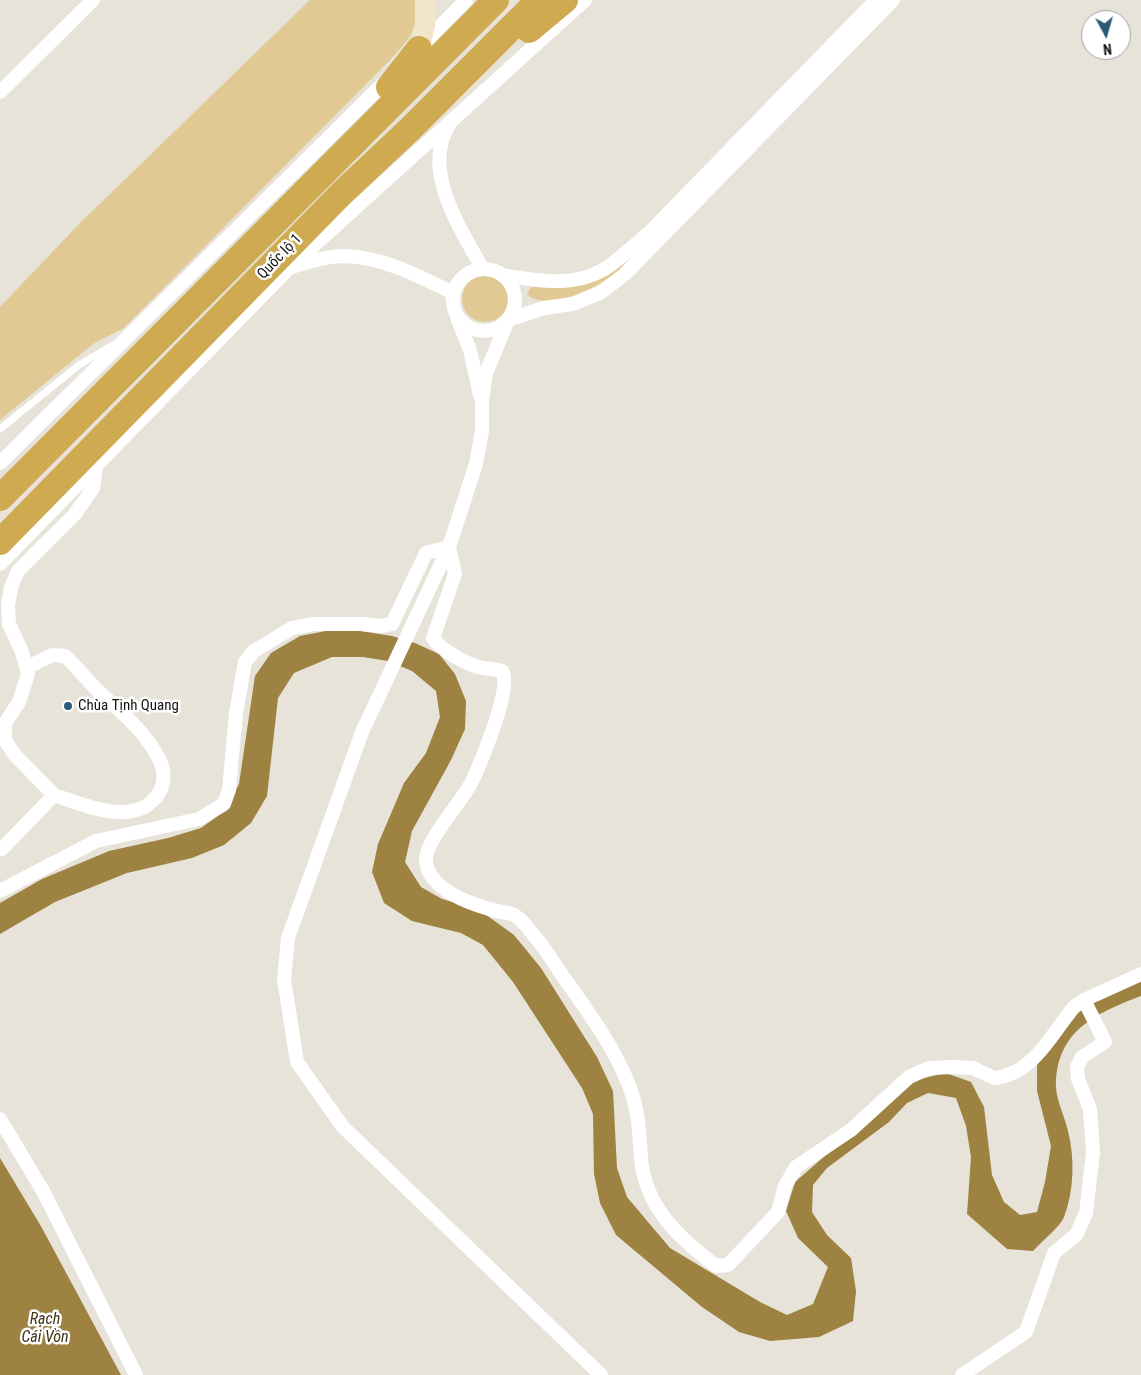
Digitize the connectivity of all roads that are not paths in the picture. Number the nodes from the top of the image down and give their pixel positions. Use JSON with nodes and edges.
{"nodes":[{"id":1,"x":93,"y":0,"type":"edge"},
{"id":2,"x":425,"y":0,"type":"edge"},
{"id":3,"x":466,"y":0,"type":"edge"},
{"id":4,"x":496,"y":0,"type":"edge"},
{"id":5,"x":539,"y":0,"type":"edge"},
{"id":6,"x":565,"y":0,"type":"edge"},
{"id":7,"x":585,"y":0,"type":"edge"},
{"id":8,"x":876,"y":0,"type":"edge"},
{"id":9,"x":893,"y":0,"type":"edge"},
{"id":10,"x":419,"y":48,"type":"junction"},
{"id":11,"x":0,"y":92,"type":"edge"},
{"id":12,"x":455,"y":116,"type":"junction"},
{"id":13,"x":410,"y":130,"type":"junction"},
{"id":14,"x":314,"y":183,"type":"junction"},
{"id":15,"x":289,"y":268,"type":"junction"},
{"id":16,"x":483,"y":269,"type":"junction"},
{"id":17,"x":502,"y":275,"type":"junction"},
{"id":18,"x":453,"y":293,"type":"junction"},
{"id":19,"x":456,"y":314,"type":"junction"},
{"id":20,"x":508,"y":320,"type":"junction"},
{"id":21,"x":128,"y":336,"type":"junction"},
{"id":22,"x":142,"y":399,"type":"junction"},
{"id":23,"x":482,"y":400,"type":"junction"},
{"id":24,"x":0,"y":429,"type":"edge"},
{"id":25,"x":0,"y":463,"type":"edge"},
{"id":26,"x":96,"y":466,"type":"junction"},
{"id":27,"x":1,"y":497,"type":"edge"},
{"id":28,"x":28,"y":525,"type":"junction"},
{"id":29,"x":0,"y":535,"type":"edge"},
{"id":30,"x":0,"y":542,"type":"edge"},
{"id":31,"x":449,"y":547,"type":"junction"},
{"id":32,"x":0,"y":564,"type":"edge"},
{"id":33,"x":18,"y":571,"type":"junction"},
{"id":34,"x":28,"y":667,"type":"junction"},
{"id":35,"x":54,"y":795,"type":"junction"},
{"id":36,"x":2,"y":849,"type":"dead end"},
{"id":37,"x":0,"y":891,"type":"edge"},
{"id":38,"x":1141,"y":974,"type":"edge"},
{"id":39,"x":1085,"y":1002,"type":"junction"},
{"id":40,"x":0,"y":1119,"type":"edge"},
{"id":41,"x":136,"y":1375,"type":"edge"},
{"id":42,"x":601,"y":1375,"type":"edge"},
{"id":43,"x":962,"y":1375,"type":"edge"}],
"edges":[{"from":1,"to":11,"type":"street"},
{"from":2,"to":10,"type":"street"},
{"from":3,"to":10,"type":"street"},
{"from":4,"to":14,"type":"highway","name":"Quốc lộ 1"},
{"from":5,"to":13,"type":"highway","name":"Quốc lộ 1"},
{"from":6,"to":13,"type":"highway"},
{"from":7,"to":12,"type":"street"},
{"from":8,"to":17,"type":"street"},
{"from":9,"to":20,"type":"street"},
{"from":10,"to":14,"type":"highway"},
{"from":10,"to":21,"type":"street"},
{"from":12,"to":15,"type":"street"},
{"from":12,"to":16,"type":"street"},
{"from":13,"to":22,"type":"highway","name":"Quốc lộ 1"},
{"from":14,"to":27,"type":"highway","name":"Quốc lộ 1"},
{"from":15,"to":18,"type":"street"},
{"from":15,"to":22,"type":"highway"},
{"from":15,"to":26,"type":"street"},
{"from":16,"to":17,"type":"street"},
{"from":16,"to":18,"type":"street"},
{"from":17,"to":20,"type":"street"},
{"from":18,"to":19,"type":"street"},
{"from":19,"to":20,"type":"street"},
{"from":19,"to":23,"type":"street"},
{"from":20,"to":23,"type":"street"},
{"from":21,"to":24,"type":"lane"},
{"from":21,"to":25,"type":"street"},
{"from":22,"to":28,"type":"highway","name":"Quốc lộ 1"},
{"from":23,"to":31,"type":"street"},
{"from":26,"to":28,"type":"street"},
{"from":26,"to":33,"type":"street"},
{"from":28,"to":30,"type":"highway","name":"Quốc lộ 1"},
{"from":28,"to":32,"type":"street"},
{"from":29,"to":33,"type":"lane"},
{"from":31,"to":37,"type":"street"},
{"from":31,"to":39,"type":"street"},
{"from":31,"to":42,"type":"street"},
{"from":33,"to":34,"type":"street"},
{"from":34,"to":35,"type":"street"},
{"from":34,"to":35,"type":"street"},
{"from":35,"to":36,"type":"street"},
{"from":38,"to":39,"type":"street"},
{"from":39,"to":43,"type":"street"},
{"from":40,"to":41,"type":"street"}]}
